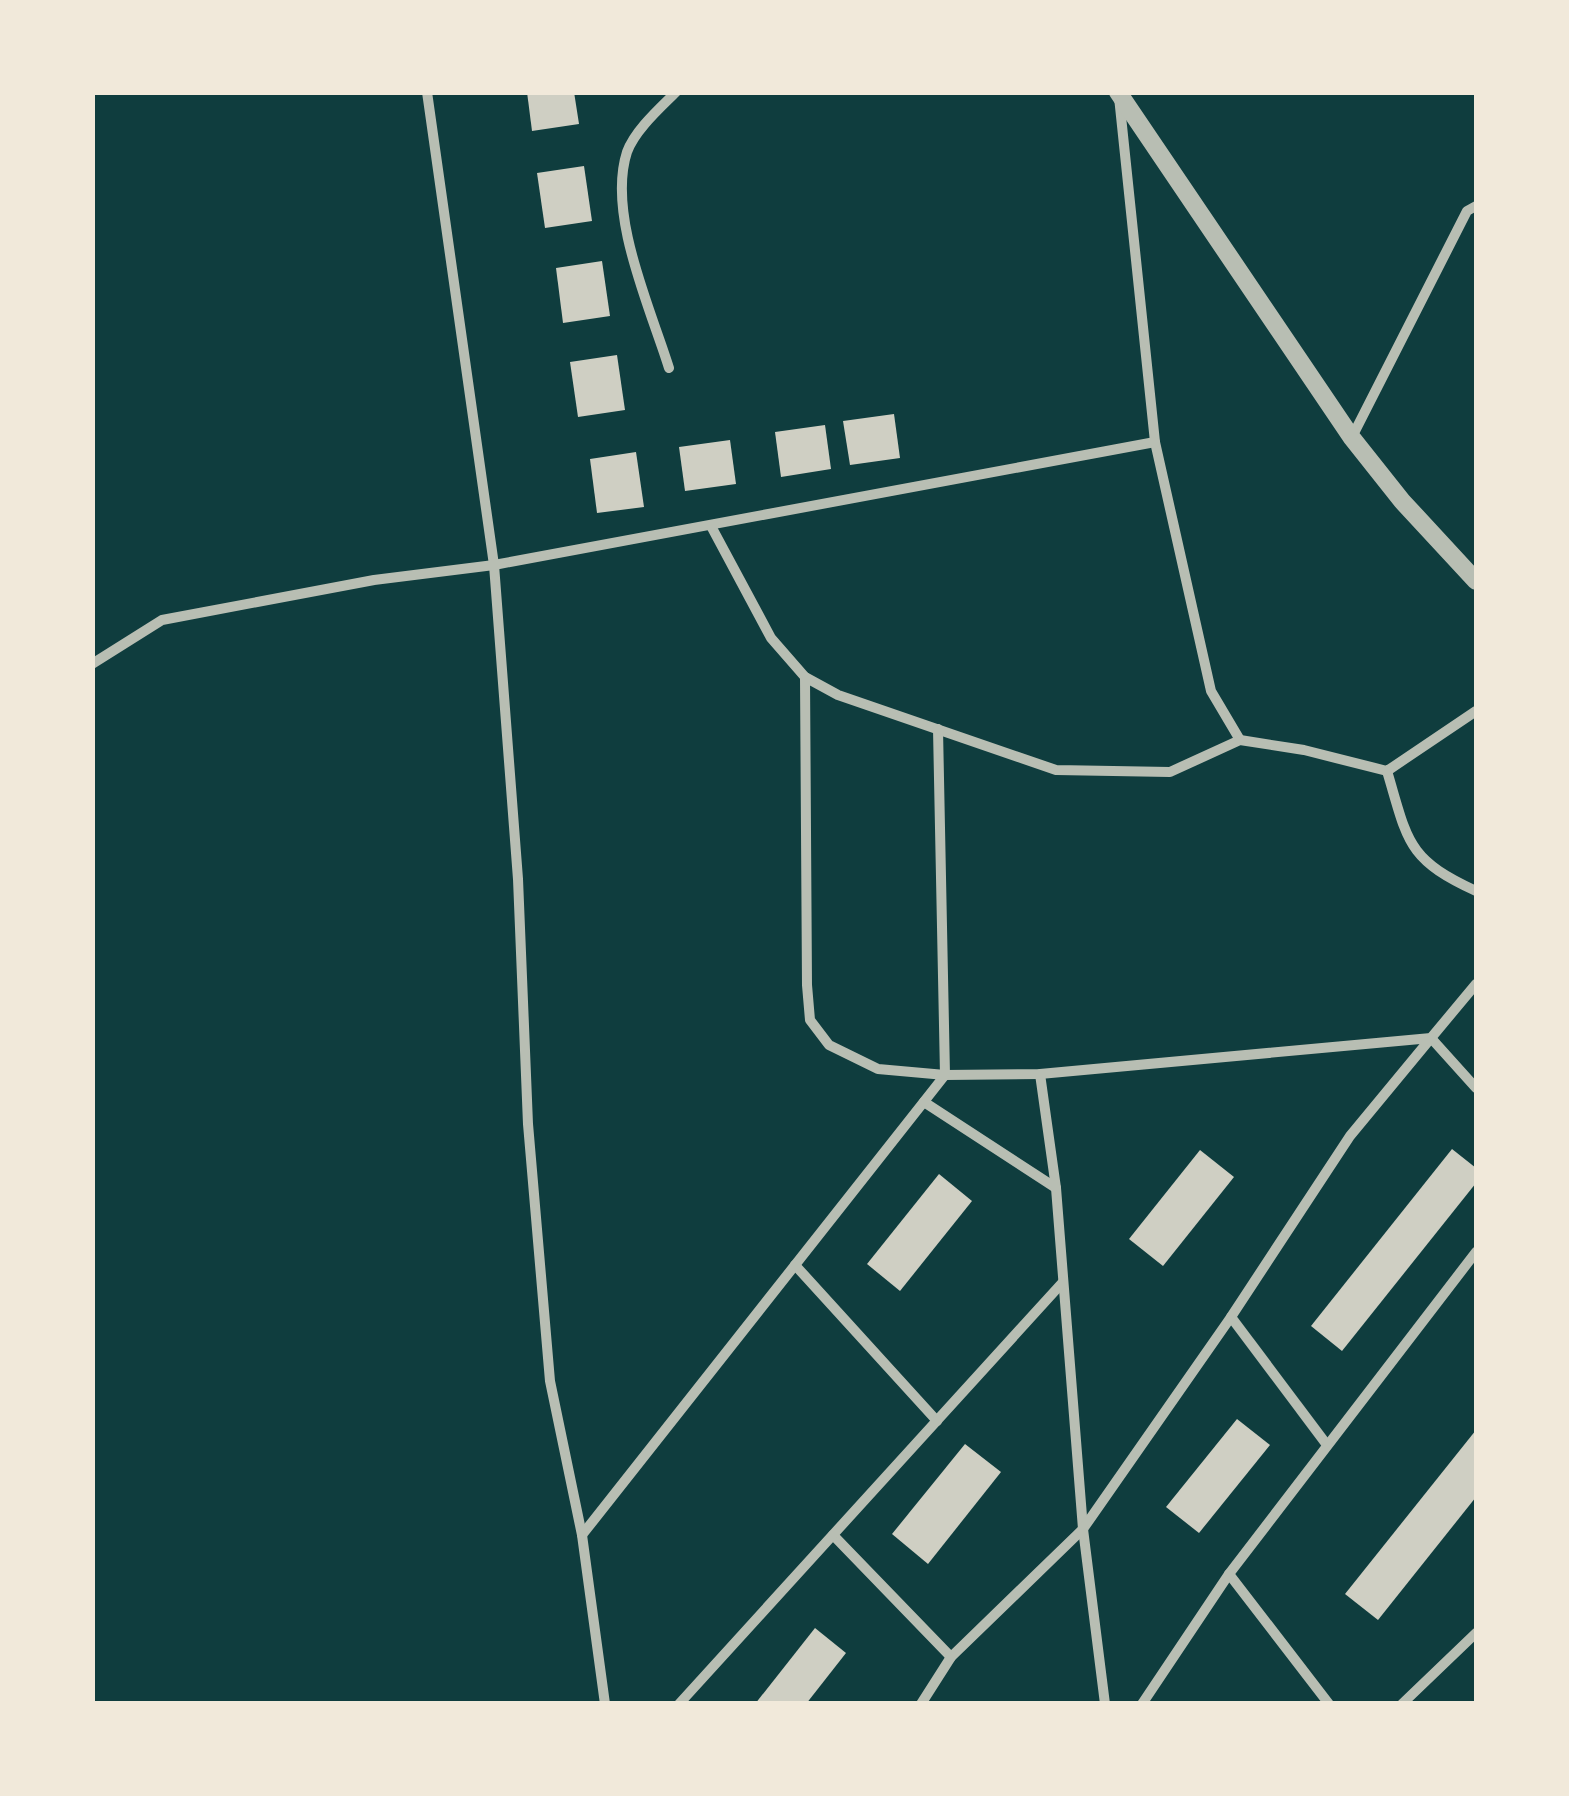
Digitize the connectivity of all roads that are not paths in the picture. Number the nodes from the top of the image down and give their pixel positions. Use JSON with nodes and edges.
{"nodes":[{"id":1,"x":426,"y":92,"type":"edge"},
{"id":2,"x":676,"y":92,"type":"edge"},
{"id":3,"x":1118,"y":93,"type":"edge"},
{"id":4,"x":1476,"y":206,"type":"edge"},
{"id":5,"x":669,"y":368,"type":"dead end"},
{"id":6,"x":1352,"y":438,"type":"junction"},
{"id":7,"x":1154,"y":442,"type":"junction"},
{"id":8,"x":711,"y":526,"type":"junction"},
{"id":9,"x":494,"y":565,"type":"junction"},
{"id":10,"x":1476,"y":581,"type":"edge"},
{"id":11,"x":92,"y":664,"type":"edge"},
{"id":12,"x":806,"y":678,"type":"junction"},
{"id":13,"x":1476,"y":711,"type":"edge"},
{"id":14,"x":938,"y":729,"type":"junction"},
{"id":15,"x":1240,"y":740,"type":"junction"},
{"id":16,"x":1386,"y":772,"type":"junction"},
{"id":17,"x":1476,"y":891,"type":"edge"},
{"id":18,"x":1476,"y":984,"type":"edge"},
{"id":19,"x":1432,"y":1038,"type":"junction"},
{"id":20,"x":1040,"y":1074,"type":"junction"},
{"id":21,"x":945,"y":1075,"type":"junction"},
{"id":22,"x":1476,"y":1088,"type":"edge"},
{"id":23,"x":924,"y":1102,"type":"junction"},
{"id":24,"x":1056,"y":1188,"type":"junction"},
{"id":25,"x":1476,"y":1252,"type":"edge"},
{"id":26,"x":795,"y":1266,"type":"junction"},
{"id":27,"x":1063,"y":1282,"type":"junction"},
{"id":28,"x":1231,"y":1317,"type":"junction"},
{"id":29,"x":937,"y":1421,"type":"junction"},
{"id":30,"x":1327,"y":1446,"type":"junction"},
{"id":31,"x":1082,"y":1529,"type":"junction"},
{"id":32,"x":582,"y":1535,"type":"junction"},
{"id":33,"x":833,"y":1535,"type":"junction"},
{"id":34,"x":1230,"y":1574,"type":"junction"},
{"id":35,"x":1476,"y":1633,"type":"edge"},
{"id":36,"x":951,"y":1657,"type":"junction"},
{"id":37,"x":605,"y":1704,"type":"edge"},
{"id":38,"x":679,"y":1704,"type":"edge"},
{"id":39,"x":922,"y":1704,"type":"edge"},
{"id":40,"x":1106,"y":1704,"type":"edge"},
{"id":41,"x":1142,"y":1704,"type":"edge"},
{"id":42,"x":1329,"y":1704,"type":"edge"},
{"id":43,"x":1402,"y":1704,"type":"edge"}],
"edges":[{"from":1,"to":9,"type":"street"},
{"from":2,"to":5,"type":"street"},
{"from":3,"to":6,"type":"street"},
{"from":3,"to":7,"type":"street"},
{"from":4,"to":6,"type":"street"},
{"from":6,"to":10,"type":"street"},
{"from":7,"to":8,"type":"street"},
{"from":7,"to":15,"type":"street"},
{"from":8,"to":9,"type":"street"},
{"from":8,"to":12,"type":"street"},
{"from":9,"to":11,"type":"street"},
{"from":9,"to":32,"type":"street"},
{"from":12,"to":14,"type":"street"},
{"from":12,"to":21,"type":"street"},
{"from":13,"to":16,"type":"street"},
{"from":14,"to":15,"type":"street"},
{"from":14,"to":21,"type":"street"},
{"from":15,"to":16,"type":"street"},
{"from":16,"to":17,"type":"street"},
{"from":18,"to":19,"type":"street"},
{"from":19,"to":20,"type":"street"},
{"from":19,"to":22,"type":"street"},
{"from":19,"to":28,"type":"street"},
{"from":20,"to":21,"type":"street"},
{"from":20,"to":24,"type":"street"},
{"from":21,"to":23,"type":"street"},
{"from":23,"to":24,"type":"street"},
{"from":23,"to":26,"type":"street"},
{"from":24,"to":27,"type":"street"},
{"from":25,"to":30,"type":"street"},
{"from":26,"to":29,"type":"street"},
{"from":26,"to":32,"type":"street"},
{"from":27,"to":29,"type":"street"},
{"from":27,"to":31,"type":"street"},
{"from":28,"to":30,"type":"street"},
{"from":28,"to":31,"type":"street"},
{"from":29,"to":33,"type":"street"},
{"from":30,"to":34,"type":"street"},
{"from":31,"to":36,"type":"street"},
{"from":31,"to":40,"type":"street"},
{"from":32,"to":37,"type":"street"},
{"from":33,"to":36,"type":"street"},
{"from":33,"to":38,"type":"street"},
{"from":34,"to":41,"type":"street"},
{"from":34,"to":42,"type":"street"},
{"from":35,"to":43,"type":"street"},
{"from":36,"to":39,"type":"street"}]}
